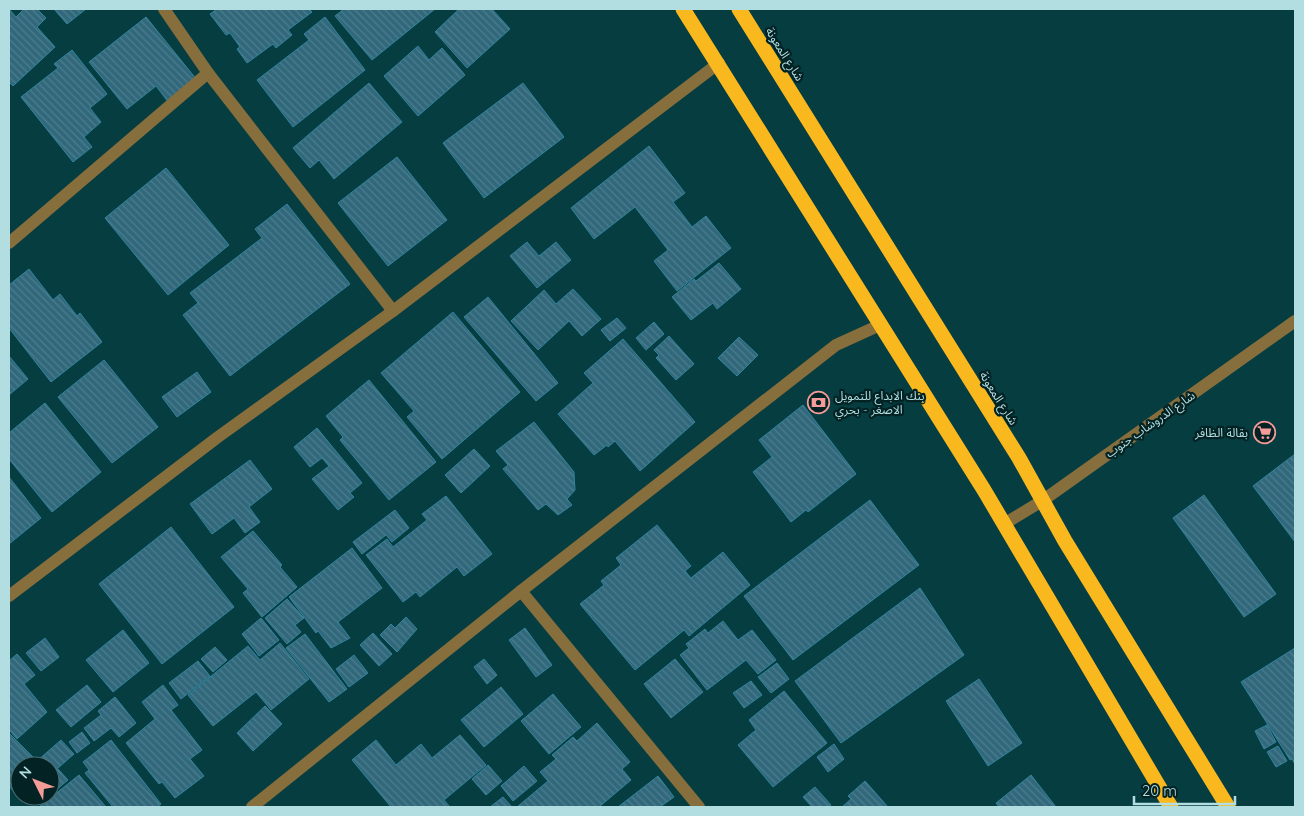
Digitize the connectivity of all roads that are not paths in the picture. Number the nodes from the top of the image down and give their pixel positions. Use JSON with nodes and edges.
{"nodes":[{"id":1,"x":164,"y":9,"type":"edge"},
{"id":2,"x":683,"y":9,"type":"edge"},
{"id":3,"x":739,"y":9,"type":"edge"},
{"id":4,"x":719,"y":63,"type":"junction"},
{"id":5,"x":208,"y":73,"type":"junction"},
{"id":6,"x":9,"y":243,"type":"edge"},
{"id":7,"x":393,"y":312,"type":"junction"},
{"id":8,"x":1295,"y":321,"type":"edge"},
{"id":9,"x":880,"y":325,"type":"junction"},
{"id":10,"x":1042,"y":501,"type":"junction"},
{"id":11,"x":1004,"y":524,"type":"junction"},
{"id":12,"x":521,"y":591,"type":"junction"},
{"id":13,"x":9,"y":596,"type":"edge"},
{"id":14,"x":252,"y":807,"type":"edge"},
{"id":15,"x":699,"y":807,"type":"edge"},
{"id":16,"x":1171,"y":807,"type":"edge"},
{"id":17,"x":1228,"y":807,"type":"edge"}],
"edges":[{"from":1,"to":5,"type":"street"},
{"from":2,"to":4,"type":"highway"},
{"from":3,"to":10,"type":"highway","name":"شارع المعونة"},
{"from":4,"to":7,"type":"street"},
{"from":4,"to":9,"type":"highway"},
{"from":5,"to":6,"type":"street"},
{"from":5,"to":7,"type":"street"},
{"from":7,"to":13,"type":"street"},
{"from":8,"to":10,"type":"street","name":"شارع الدروشاب جنوب"},
{"from":9,"to":11,"type":"highway"},
{"from":9,"to":12,"type":"street"},
{"from":10,"to":11,"type":"street","name":"شارع الدروشاب جنوب"},
{"from":10,"to":17,"type":"highway","name":"شارع المعونة"},
{"from":11,"to":16,"type":"highway"},
{"from":12,"to":14,"type":"street"},
{"from":12,"to":15,"type":"street"}]}
